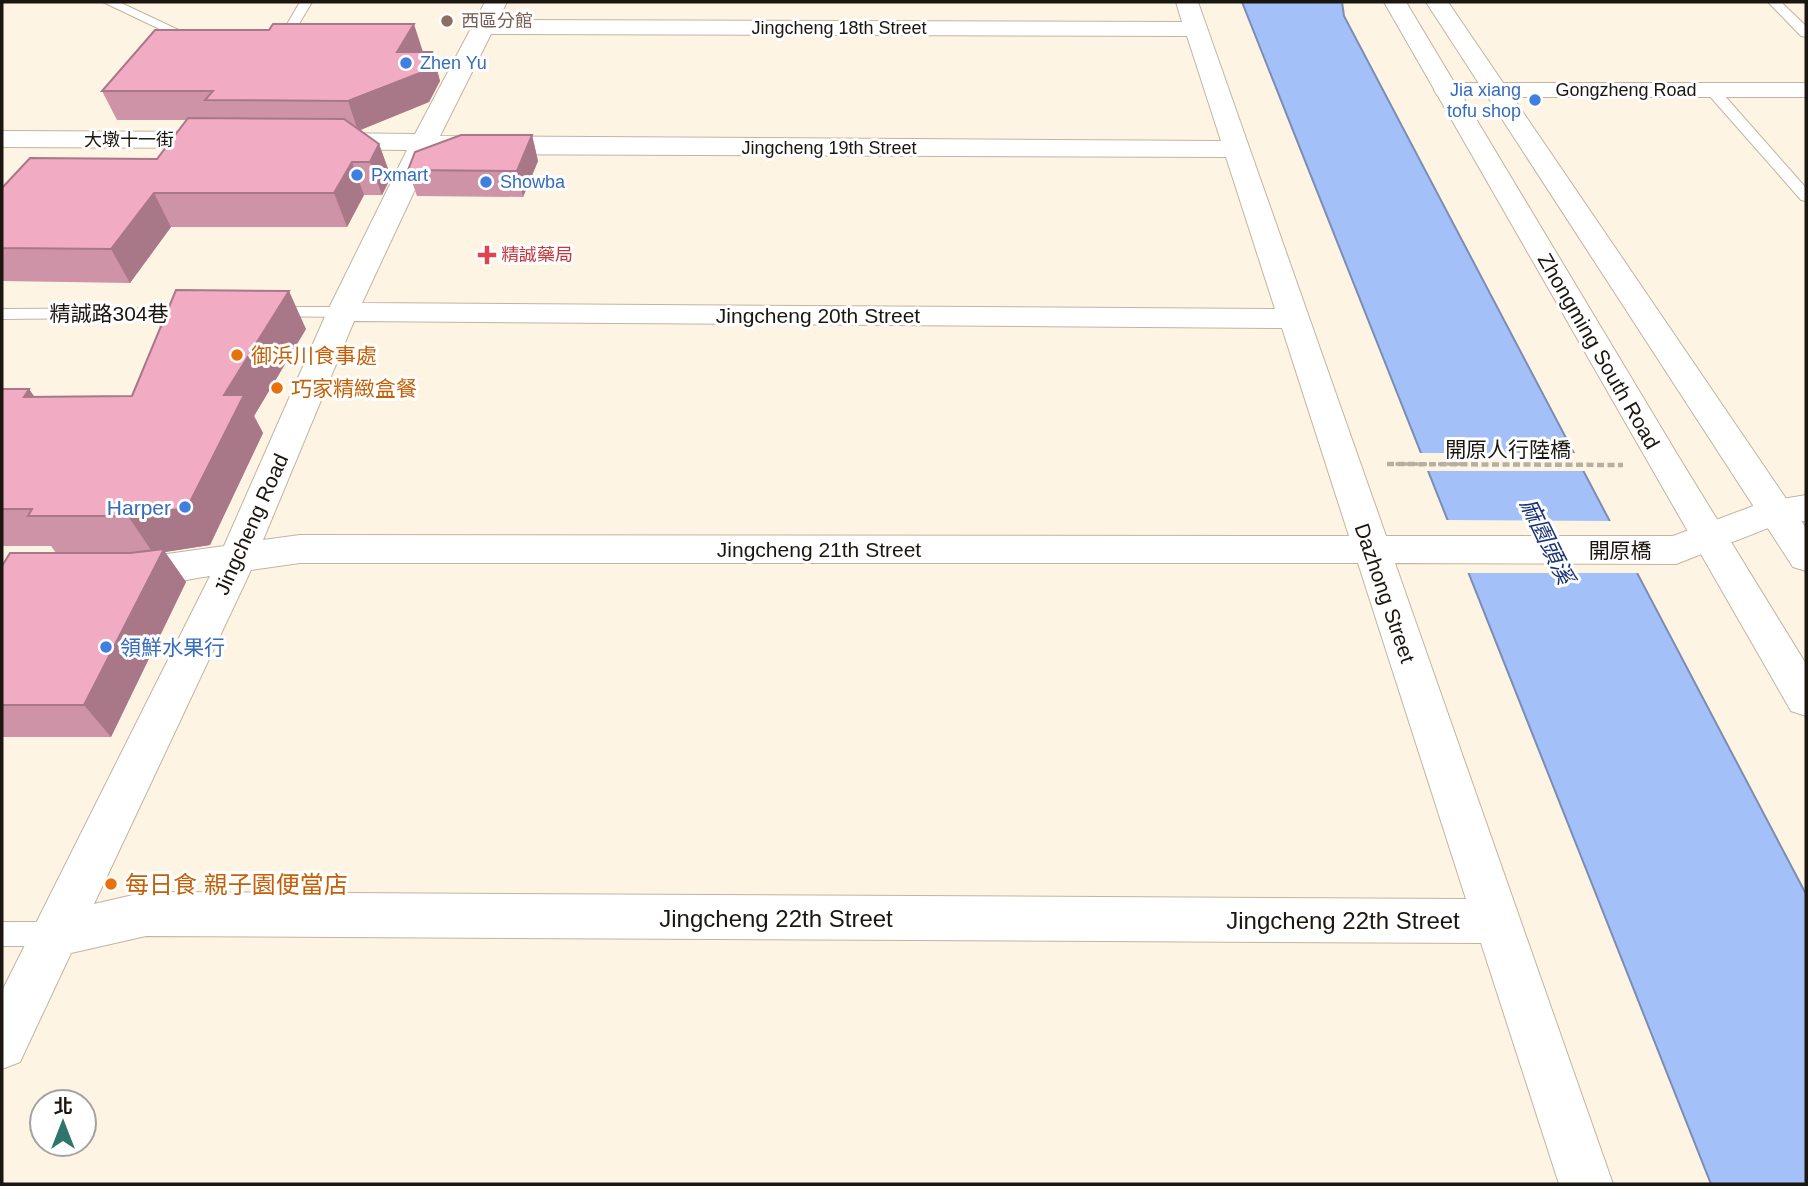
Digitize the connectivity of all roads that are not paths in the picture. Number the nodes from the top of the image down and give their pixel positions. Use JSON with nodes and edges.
{"nodes":[{"id":1,"x":109,"y":2,"type":"edge"},
{"id":2,"x":306,"y":2,"type":"edge"},
{"id":3,"x":1395,"y":2,"type":"edge"},
{"id":4,"x":1437,"y":2,"type":"edge"},
{"id":5,"x":1774,"y":2,"type":"edge"},
{"id":6,"x":489,"y":15,"type":"edge"},
{"id":7,"x":1192,"y":15,"type":"edge"},
{"id":8,"x":289,"y":31,"type":"edge"},
{"id":9,"x":1806,"y":33,"type":"edge"},
{"id":10,"x":201,"y":43,"type":"edge"},
{"id":11,"x":1446,"y":90,"type":"junction"},
{"id":12,"x":1495,"y":90,"type":"junction"},
{"id":13,"x":1712,"y":90,"type":"junction"},
{"id":14,"x":1806,"y":90,"type":"edge"},
{"id":15,"x":2,"y":139,"type":"edge"},
{"id":16,"x":247,"y":141,"type":"edge"},
{"id":17,"x":301,"y":141,"type":"edge"},
{"id":18,"x":424,"y":142,"type":"junction"},
{"id":19,"x":1235,"y":149,"type":"junction"},
{"id":20,"x":1806,"y":197,"type":"edge"},
{"id":21,"x":247,"y":312,"type":"edge"},
{"id":22,"x":342,"y":312,"type":"junction"},
{"id":23,"x":220,"y":313,"type":"edge"},
{"id":24,"x":2,"y":314,"type":"edge"},
{"id":25,"x":1293,"y":319,"type":"junction"},
{"id":26,"x":1792,"y":510,"type":"edge"},
{"id":27,"x":1710,"y":535,"type":"junction"},
{"id":28,"x":1386,"y":550,"type":"junction"},
{"id":29,"x":1806,"y":557,"type":"edge"},
{"id":30,"x":237,"y":559,"type":"junction"},
{"id":31,"x":84,"y":570,"type":"edge"},
{"id":32,"x":1806,"y":699,"type":"edge"},
{"id":33,"x":1497,"y":921,"type":"junction"},
{"id":34,"x":2,"y":934,"type":"edge"},
{"id":35,"x":57,"y":934,"type":"junction"},
{"id":36,"x":2,"y":1044,"type":"edge"},
{"id":37,"x":1586,"y":1184,"type":"edge"}],
"edges":[{"from":1,"to":10,"type":"lane"},
{"from":2,"to":8,"type":"lane"},
{"from":3,"to":11,"type":"street","name":"Zhongming South Road"},
{"from":4,"to":12,"type":"street"},
{"from":5,"to":9,"type":"lane"},
{"from":6,"to":7,"type":"street","name":"Jingcheng 18th Street"},
{"from":6,"to":18,"type":"street","name":"Jingcheng Road"},
{"from":7,"to":19,"type":"street","name":"Dazhong Street"},
{"from":11,"to":12,"type":"street","name":"Gongzheng Road"},
{"from":11,"to":27,"type":"street","name":"Zhongming South Road"},
{"from":12,"to":13,"type":"street","name":"Gongzheng Road"},
{"from":12,"to":26,"type":"street"},
{"from":13,"to":14,"type":"street","name":"Gongzheng Road"},
{"from":13,"to":20,"type":"lane"},
{"from":15,"to":16,"type":"street","name":"大墩十一街"},
{"from":17,"to":18,"type":"street"},
{"from":18,"to":19,"type":"street","name":"Jingcheng 19th Street"},
{"from":18,"to":22,"type":"street","name":"Jingcheng Road"},
{"from":19,"to":25,"type":"street","name":"Dazhong Street"},
{"from":21,"to":22,"type":"lane"},
{"from":22,"to":25,"type":"street","name":"Jingcheng 20th Street"},
{"from":22,"to":30,"type":"street","name":"Jingcheng Road"},
{"from":23,"to":24,"type":"lane","name":"精誠路304巷"},
{"from":25,"to":28,"type":"street","name":"Dazhong Street"},
{"from":26,"to":27,"type":"street","name":"開原橋"},
{"from":26,"to":29,"type":"street"},
{"from":27,"to":28,"type":"street","name":"開原橋"},
{"from":27,"to":32,"type":"street","name":"Zhongming South Road"},
{"from":28,"to":30,"type":"street","name":"Jingcheng 21th Street"},
{"from":28,"to":33,"type":"street","name":"Dazhong Street"},
{"from":30,"to":31,"type":"street","name":"Jingcheng 21th Street"},
{"from":30,"to":35,"type":"street","name":"Jingcheng Road"},
{"from":33,"to":35,"type":"street","name":"Jingcheng 22th Street"},
{"from":33,"to":37,"type":"street","name":"Dazhong Street"},
{"from":34,"to":35,"type":"lane"},
{"from":35,"to":36,"type":"street","name":"Jingcheng Road"}]}
